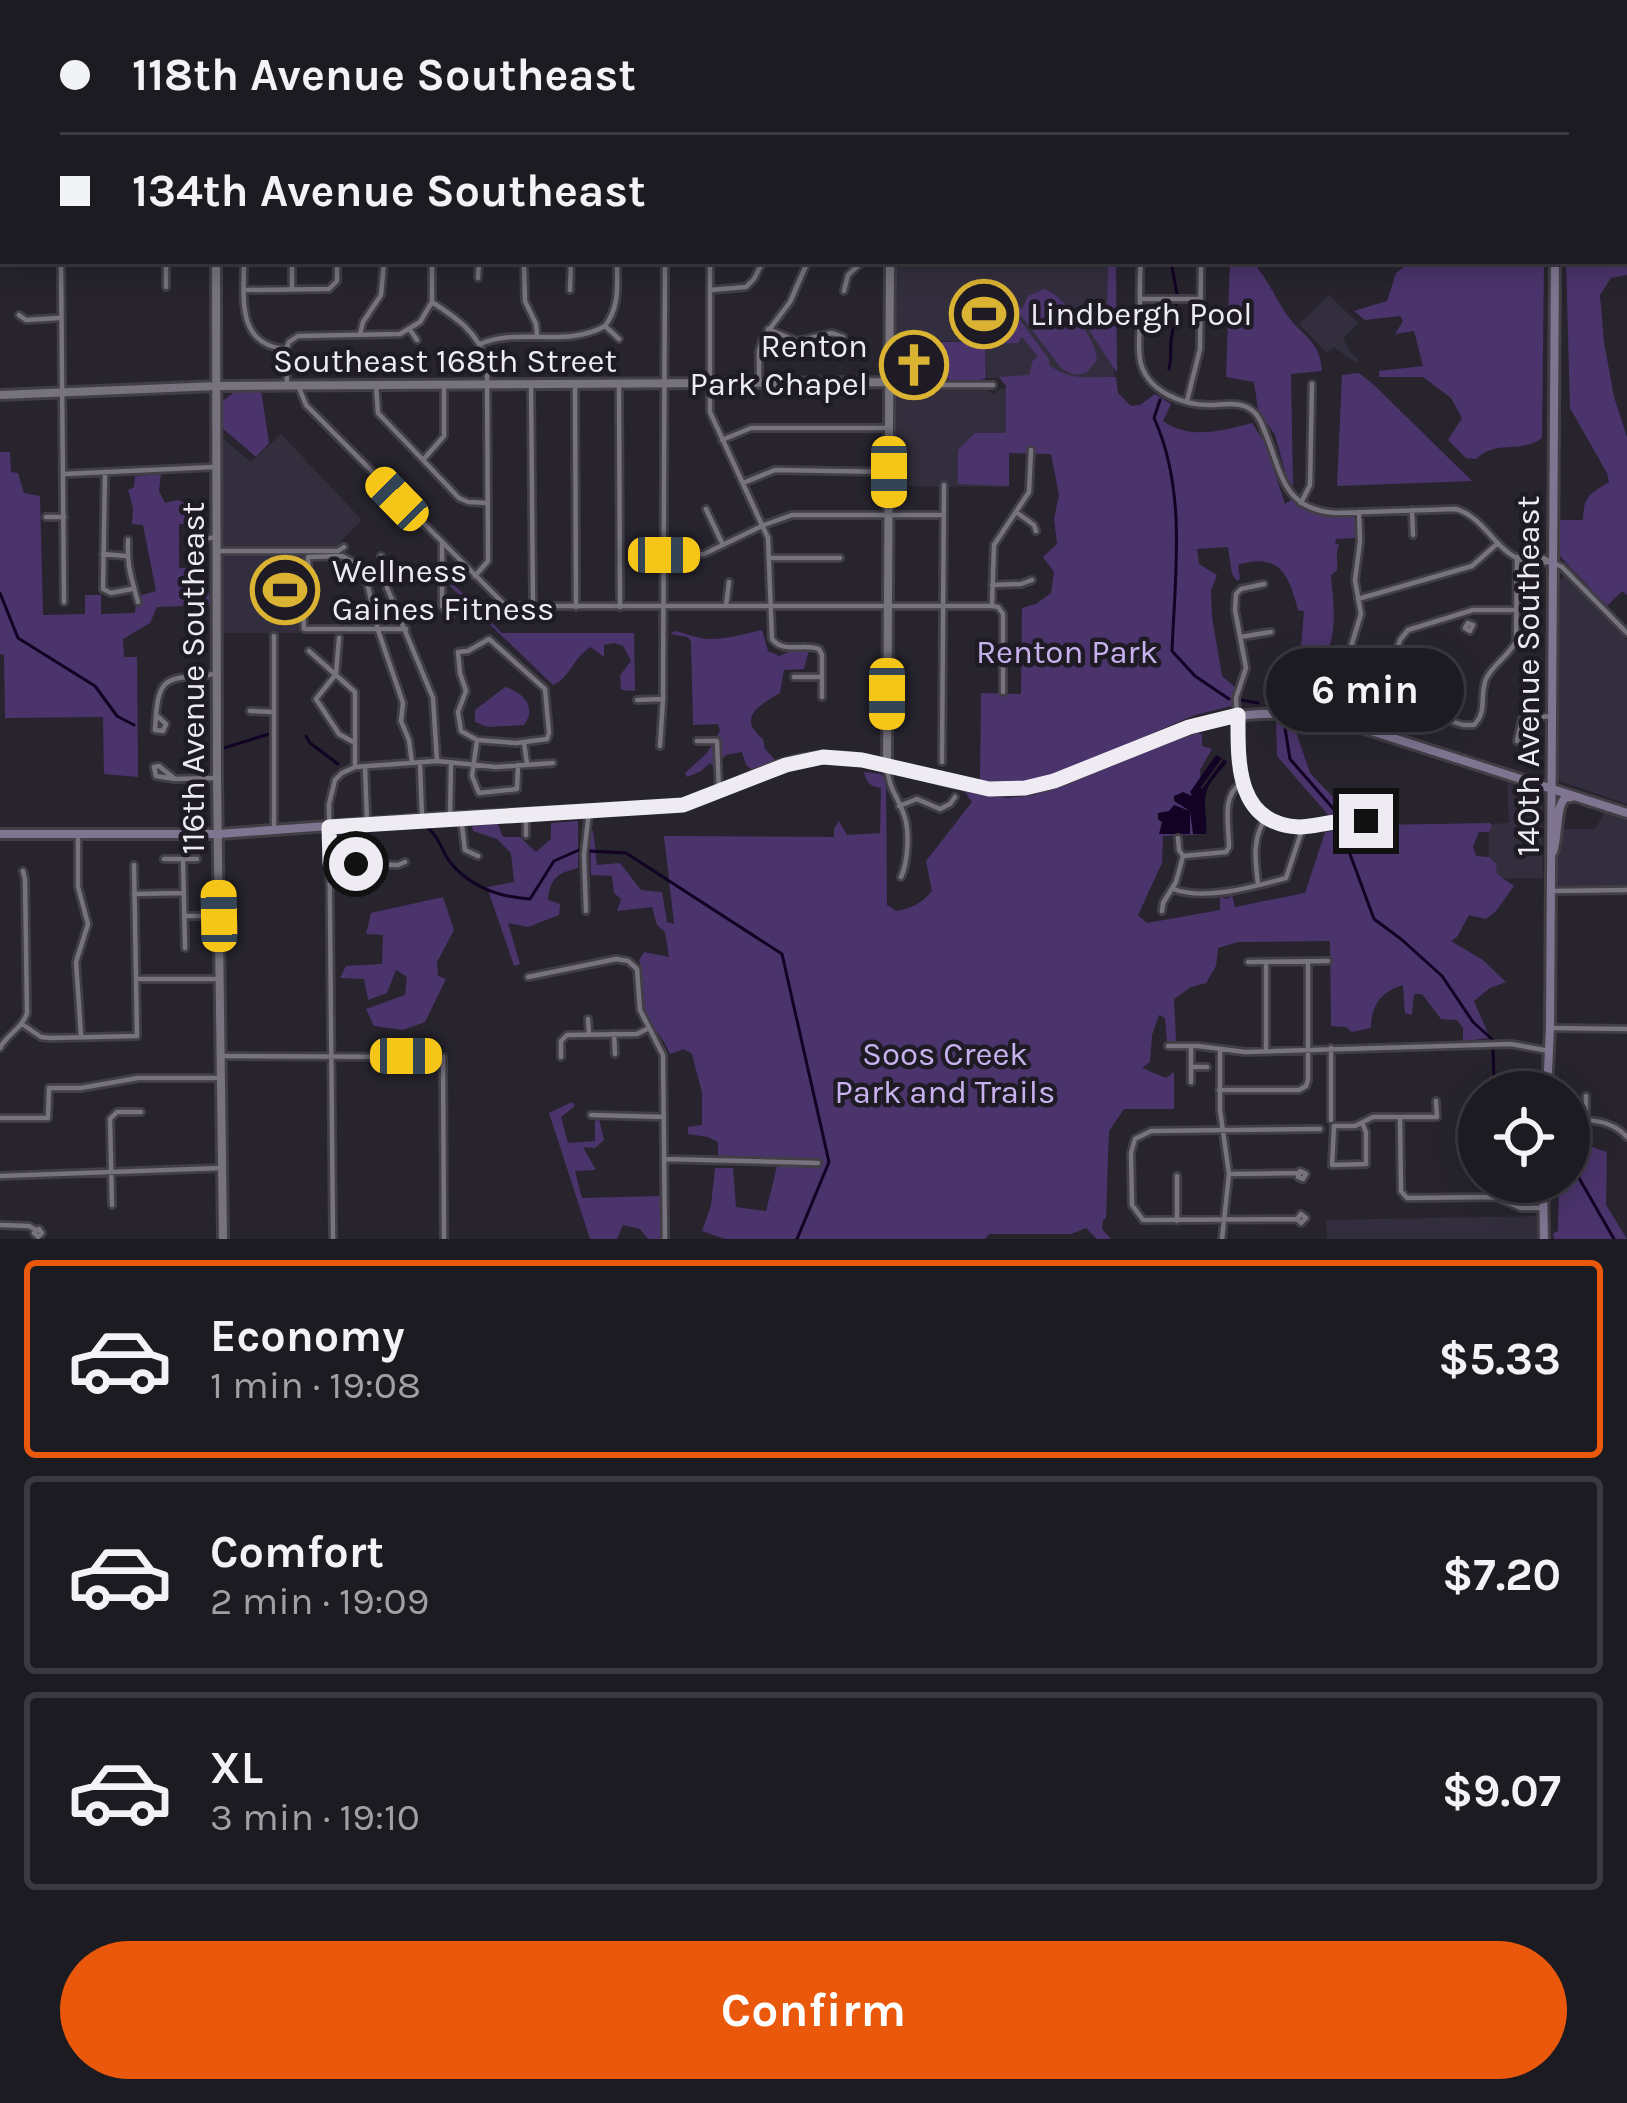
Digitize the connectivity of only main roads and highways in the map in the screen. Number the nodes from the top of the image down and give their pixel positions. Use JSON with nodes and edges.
{"nodes":[{"id":1,"x":1555,"y":264,"type":"edge"},
{"id":2,"x":1551,"y":788,"type":"junction"},
{"id":3,"x":1577,"y":797,"type":"junction"},
{"id":4,"x":1627,"y":813,"type":"edge"},
{"id":5,"x":0,"y":834,"type":"edge"},
{"id":6,"x":1551,"y":859,"type":"junction"},
{"id":7,"x":1548,"y":1071,"type":"edge"},
{"id":8,"x":1543,"y":1203,"type":"edge"},
{"id":9,"x":1544,"y":1239,"type":"edge"}],
"edges":[{"from":1,"to":2,"type":"main road","name":"140th Avenue Southeast"},
{"from":2,"to":3,"type":"main road"},
{"from":2,"to":5,"type":"main road"},
{"from":2,"to":6,"type":"main road","name":"140th Avenue Southeast"},
{"from":3,"to":4,"type":"main road"},
{"from":3,"to":6,"type":"main road"},
{"from":6,"to":7,"type":"main road","name":"140th Avenue Southeast"},
{"from":8,"to":9,"type":"main road"}]}
